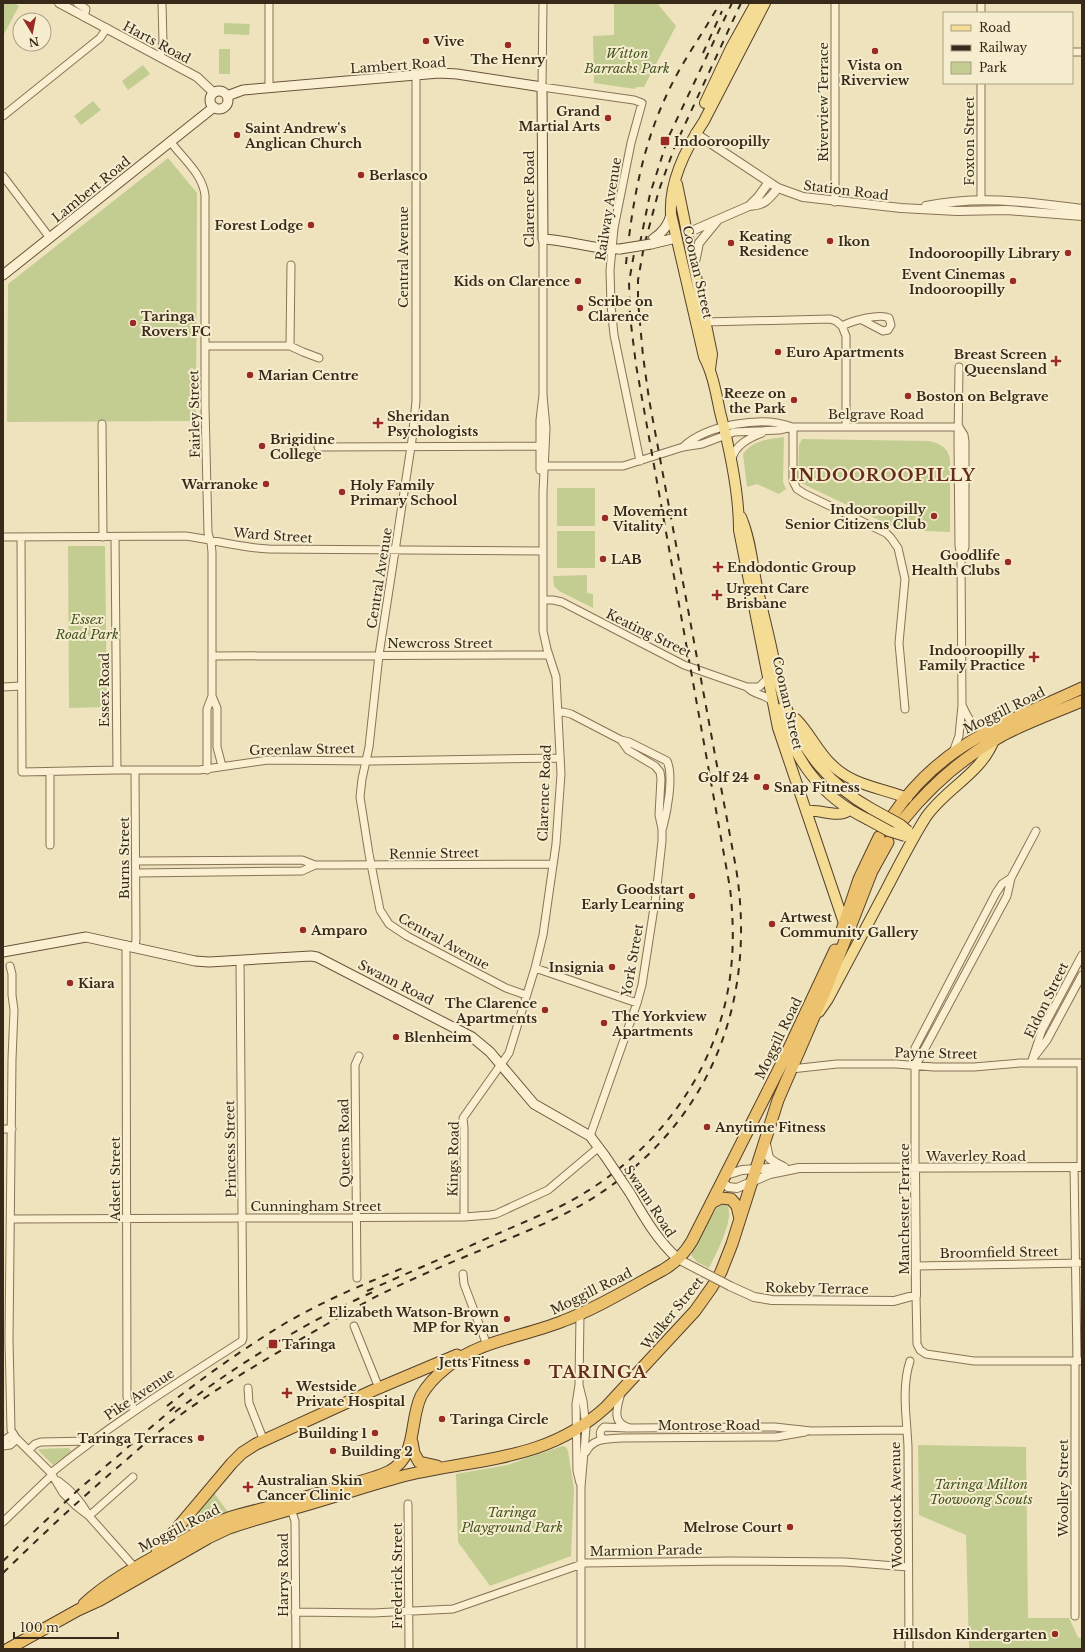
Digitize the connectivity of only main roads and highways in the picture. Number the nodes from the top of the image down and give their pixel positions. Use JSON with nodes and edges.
{"nodes":[{"id":1,"x":756,"y":3,"type":"edge"},
{"id":2,"x":765,"y":3,"type":"edge"},
{"id":3,"x":542,"y":87,"type":"joint"},
{"id":4,"x":227,"y":96,"type":"junction"},
{"id":5,"x":214,"y":107,"type":"junction"},
{"id":6,"x":695,"y":133,"type":"junction"},
{"id":7,"x":676,"y":180,"type":"junction"},
{"id":8,"x":671,"y":214,"type":"junction"},
{"id":9,"x":687,"y":233,"type":"junction"},
{"id":10,"x":676,"y":238,"type":"junction"},
{"id":11,"x":652,"y":241,"type":"junction"},
{"id":12,"x":3,"y":275,"type":"edge"},
{"id":13,"x":710,"y":369,"type":"junction"},
{"id":14,"x":739,"y":512,"type":"junction"},
{"id":15,"x":758,"y":624,"type":"junction"},
{"id":16,"x":1082,"y":688,"type":"edge"},
{"id":17,"x":1082,"y":702,"type":"edge"},
{"id":18,"x":789,"y":715,"type":"junction"},
{"id":19,"x":994,"y":740,"type":"junction"},
{"id":20,"x":840,"y":788,"type":"junction"},
{"id":21,"x":907,"y":798,"type":"junction"},
{"id":22,"x":849,"y":810,"type":"junction"},
{"id":23,"x":807,"y":811,"type":"junction"},
{"id":24,"x":910,"y":836,"type":"junction"},
{"id":25,"x":844,"y":923,"type":"junction"},
{"id":26,"x":3,"y":952,"type":"edge"},
{"id":27,"x":811,"y":1024,"type":"junction"},
{"id":28,"x":712,"y":1203,"type":"junction"},
{"id":29,"x":740,"y":1219,"type":"junction"},
{"id":30,"x":678,"y":1259,"type":"junction"},
{"id":31,"x":475,"y":1349,"type":"junction"},
{"id":32,"x":412,"y":1441,"type":"junction"},
{"id":33,"x":448,"y":1468,"type":"junction"},
{"id":34,"x":290,"y":1506,"type":"junction"},
{"id":35,"x":145,"y":1561,"type":"junction"},
{"id":36,"x":78,"y":1610,"type":"junction"},
{"id":37,"x":8,"y":1649,"type":"edge"}],
"edges":[{"from":1,"to":6,"type":"main road","name":"Coonan Street"},
{"from":2,"to":6,"type":"main road","name":"Coonan Street"},
{"from":3,"to":4,"type":"main road","name":"Lambert Road"},
{"from":3,"to":11,"type":"main road","name":"Clarence Road","bridge":true},
{"from":4,"to":5,"type":"main road"},
{"from":4,"to":5,"type":"main road"},
{"from":5,"to":12,"type":"main road","name":"Lambert Road"},
{"from":6,"to":7,"type":"main road","name":"Coonan Street"},
{"from":7,"to":8,"type":"main road","name":"Coonan Street"},
{"from":7,"to":9,"type":"main road","name":"Coonan Street"},
{"from":8,"to":10,"type":"main road","name":"Coonan Street"},
{"from":8,"to":11,"type":"main road"},
{"from":9,"to":10,"type":"main road"},
{"from":9,"to":13,"type":"main road","name":"Coonan Street"},
{"from":10,"to":11,"type":"main road"},
{"from":10,"to":13,"type":"main road","name":"Coonan Street"},
{"from":13,"to":14,"type":"main road","name":"Coonan Street"},
{"from":14,"to":15,"type":"main road","name":"Coonan Street"},
{"from":14,"to":18,"type":"main road","name":"Coonan Street"},
{"from":15,"to":22,"type":"main road","name":"Coonan Street"},
{"from":15,"to":23,"type":"main road","name":"Coonan Street"},
{"from":16,"to":21,"type":"highway","name":"Moggill Road"},
{"from":17,"to":19,"type":"highway","name":"Moggill Road"},
{"from":18,"to":20,"type":"main road","name":"Coonan Street"},
{"from":18,"to":21,"type":"main road"},
{"from":19,"to":21,"type":"highway","name":"Moggill Road"},
{"from":19,"to":24,"type":"main road","name":"Moggill Road"},
{"from":20,"to":22,"type":"main road"},
{"from":20,"to":24,"type":"main road","name":"Coonan Street","bridge":true},
{"from":22,"to":23,"type":"main road"},
{"from":22,"to":24,"type":"main road","name":"Coonan Street","bridge":true},
{"from":23,"to":25,"type":"main road","name":"Coonan Street"},
{"from":24,"to":27,"type":"main road","name":"Moggill Road"},
{"from":25,"to":27,"type":"highway","name":"Moggill Road"},
{"from":25,"to":28,"type":"highway","name":"Moggill Road"},
{"from":26,"to":30,"type":"main road","name":"Swann Road","bridge":true},
{"from":27,"to":29,"type":"highway","name":"Moggill Road"},
{"from":28,"to":29,"type":"highway"},
{"from":28,"to":30,"type":"highway","name":"Moggill Road"},
{"from":29,"to":33,"type":"highway","name":"Walker Street"},
{"from":30,"to":31,"type":"highway","name":"Moggill Road"},
{"from":31,"to":32,"type":"highway","name":"Moggill Road"},
{"from":31,"to":35,"type":"highway"},
{"from":32,"to":33,"type":"highway"},
{"from":32,"to":34,"type":"highway","name":"Moggill Road"},
{"from":33,"to":34,"type":"highway","name":"Moggill Road"},
{"from":34,"to":35,"type":"highway","name":"Moggill Road"},
{"from":34,"to":36,"type":"highway","name":"Moggill Road"},
{"from":35,"to":36,"type":"highway","name":"Moggill Road"},
{"from":36,"to":37,"type":"highway","name":"Moggill Road"}]}
